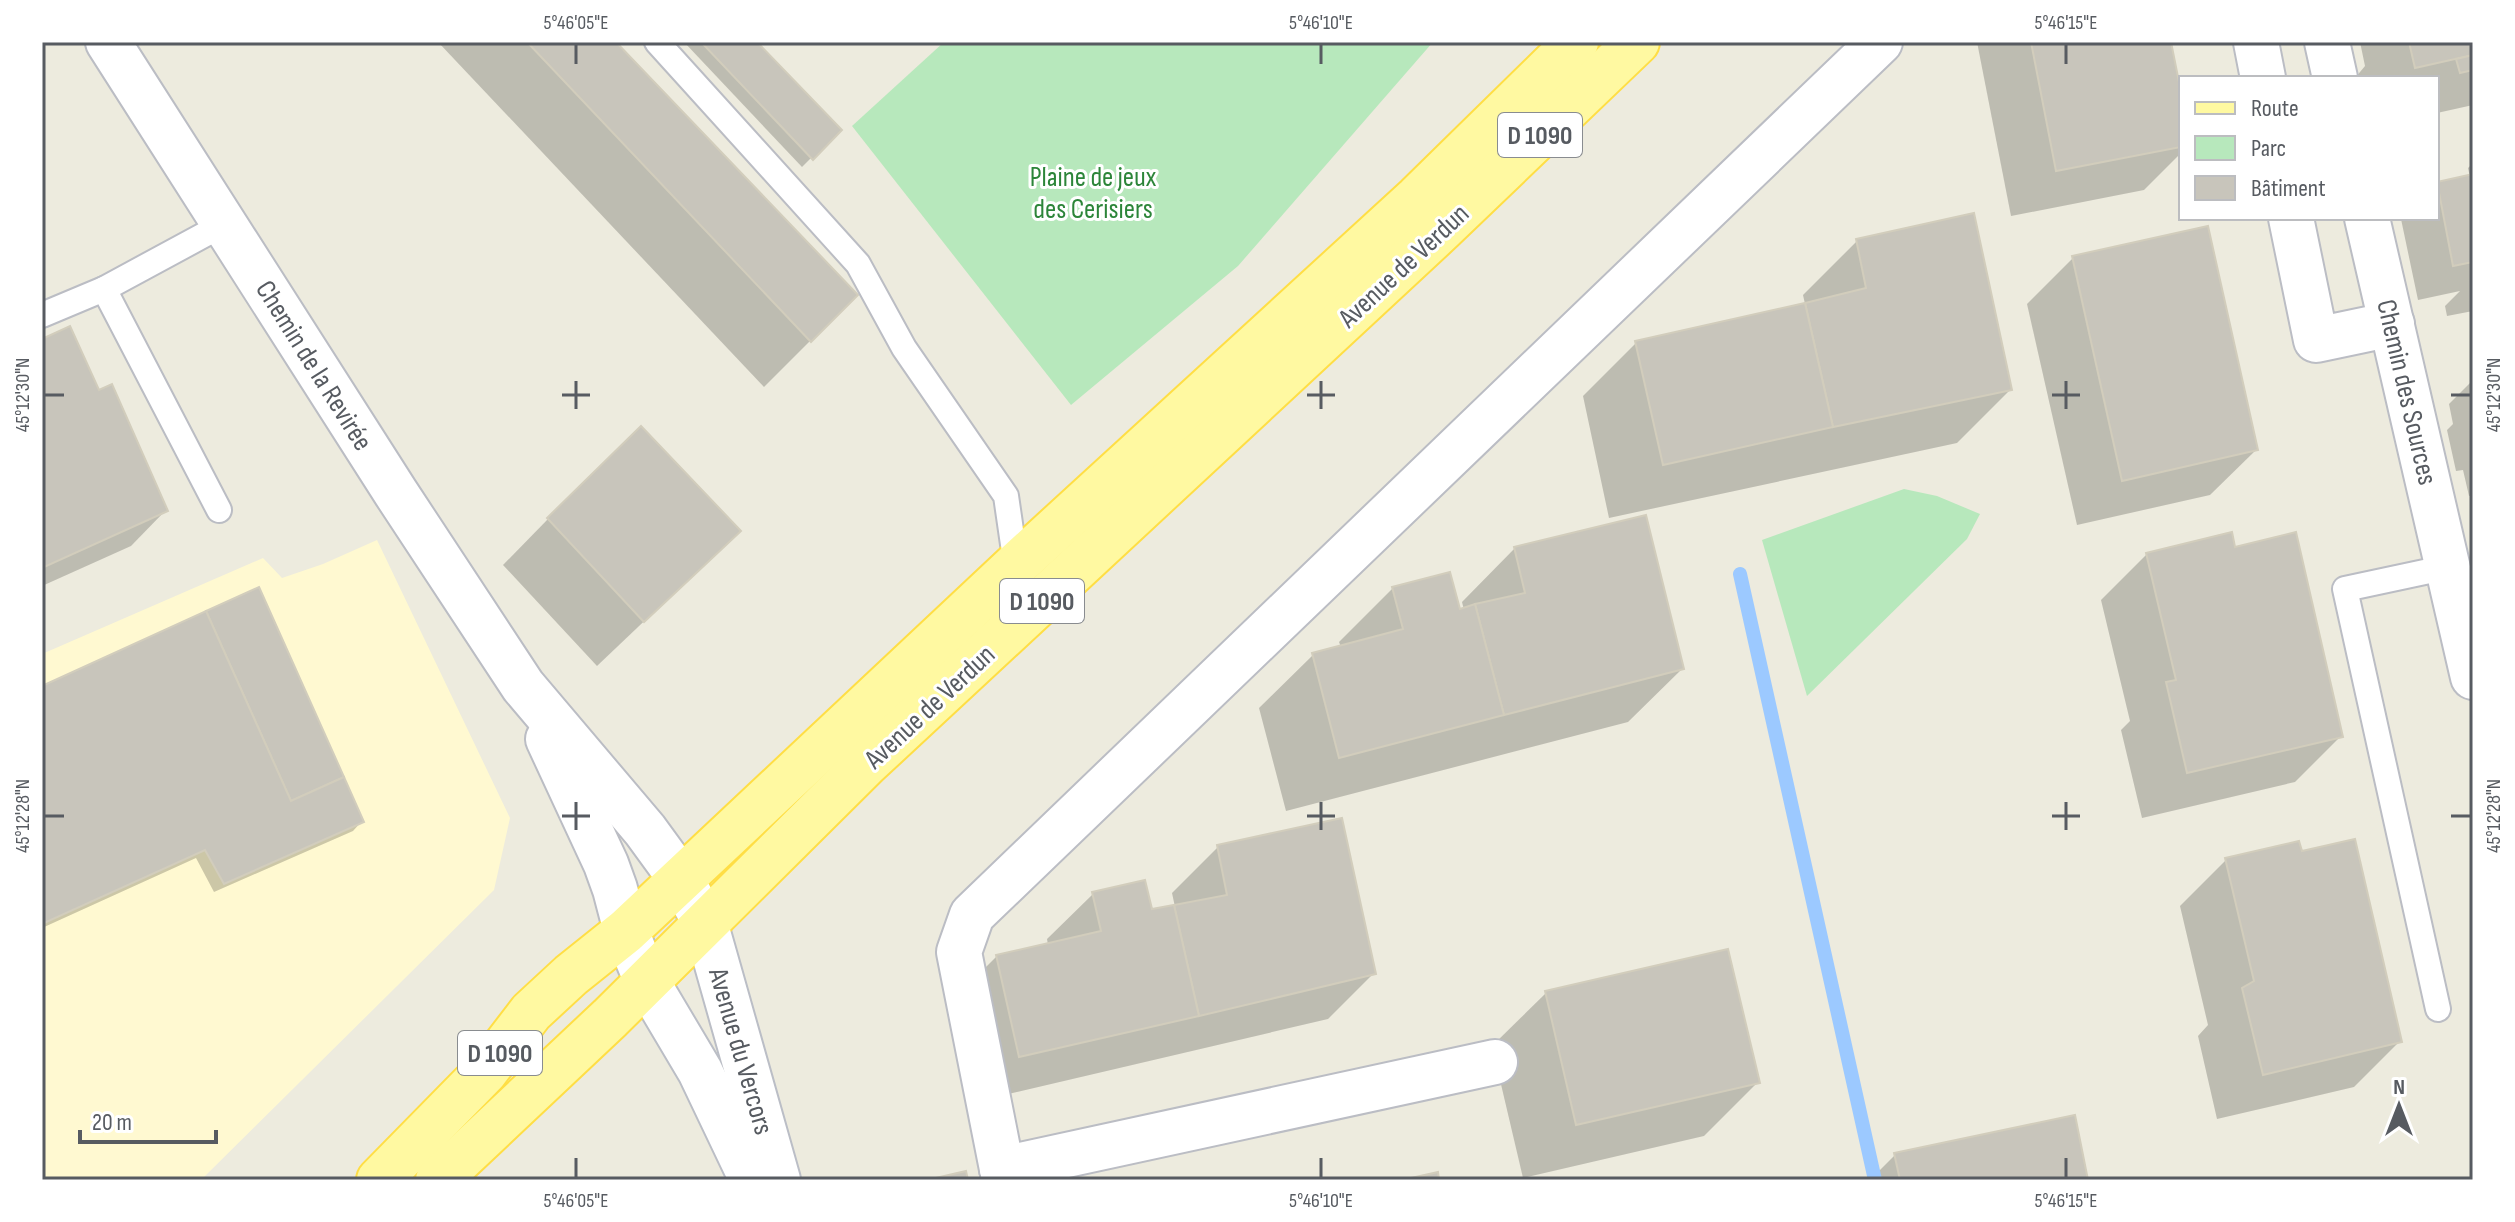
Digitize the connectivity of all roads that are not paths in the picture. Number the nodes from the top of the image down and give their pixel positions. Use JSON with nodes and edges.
{"nodes":[{"id":1,"x":108,"y":42,"type":"edge"},
{"id":2,"x":657,"y":42,"type":"edge"},
{"id":3,"x":1576,"y":42,"type":"edge"},
{"id":4,"x":1637,"y":42,"type":"edge"},
{"id":5,"x":1880,"y":42,"type":"edge"},
{"id":6,"x":2256,"y":42,"type":"edge"},
{"id":7,"x":2327,"y":42,"type":"edge"},
{"id":8,"x":2263,"y":76,"type":"edge"},
{"id":9,"x":2335,"y":76,"type":"edge"},
{"id":10,"x":2291,"y":220,"type":"edge"},
{"id":11,"x":2367,"y":220,"type":"edge"},
{"id":12,"x":226,"y":223,"type":"junction"},
{"id":13,"x":104,"y":289,"type":"junction"},
{"id":14,"x":42,"y":315,"type":"edge"},
{"id":15,"x":2392,"y":324,"type":"junction"},
{"id":16,"x":219,"y":510,"type":"dead end"},
{"id":17,"x":2461,"y":564,"type":"edge"},
{"id":18,"x":1016,"y":565,"type":"junction"},
{"id":19,"x":2473,"y":677,"type":"edge"},
{"id":20,"x":523,"y":686,"type":"junction"},
{"id":21,"x":680,"y":878,"type":"junction"},
{"id":22,"x":705,"y":922,"type":"junction"},
{"id":23,"x":626,"y":931,"type":"junction"},
{"id":24,"x":646,"y":980,"type":"junction"},
{"id":25,"x":2438,"y":1009,"type":"dead end"},
{"id":26,"x":1495,"y":1062,"type":"dead end"},
{"id":27,"x":1003,"y":1175,"type":"edge"},
{"id":28,"x":379,"y":1180,"type":"edge"},
{"id":29,"x":438,"y":1180,"type":"edge"},
{"id":30,"x":752,"y":1180,"type":"edge"},
{"id":31,"x":778,"y":1180,"type":"edge"}],
"edges":[{"from":1,"to":12,"type":"street","name":"Chemin de la Revirée"},
{"from":2,"to":18,"type":"lane"},
{"from":3,"to":18,"type":"main road","name":"Avenue de Verdun","number":"D 1090"},
{"from":4,"to":22,"type":"main road","name":"Avenue de Verdun","number":"D 1090"},
{"from":5,"to":27,"type":"street"},
{"from":6,"to":8,"type":"street"},
{"from":7,"to":9,"type":"street"},
{"from":10,"to":15,"type":"street"},
{"from":11,"to":15,"type":"street","name":"Chemin des Sources"},
{"from":12,"to":13,"type":"lane"},
{"from":12,"to":20,"type":"street","name":"Chemin de la Revirée"},
{"from":13,"to":14,"type":"lane"},
{"from":13,"to":16,"type":"lane"},
{"from":15,"to":17,"type":"street","name":"Chemin des Sources"},
{"from":17,"to":19,"type":"street","name":"Chemin des Sources"},
{"from":17,"to":25,"type":"lane"},
{"from":18,"to":21,"type":"main road","name":"Avenue de Verdun","number":"D 1090"},
{"from":20,"to":21,"type":"street","name":"Chemin de la Revirée"},
{"from":20,"to":23,"type":"street","name":"Chemin de la Revirée"},
{"from":21,"to":22,"type":"street","name":"Avenue du Vercors"},
{"from":21,"to":23,"type":"main road","name":"Avenue de Verdun","number":"D 1090"},
{"from":22,"to":24,"type":"main road","name":"Avenue de Verdun","number":"D 1090"},
{"from":22,"to":31,"type":"street","name":"Avenue du Vercors"},
{"from":23,"to":24,"type":"street","name":"Avenue du Vercors"},
{"from":23,"to":28,"type":"main road","name":"Avenue de Verdun","number":"D 1090"},
{"from":24,"to":29,"type":"main road","name":"Avenue de Verdun","number":"D 1090"},
{"from":24,"to":30,"type":"street","name":"Avenue du Vercors"},
{"from":26,"to":27,"type":"street"}]}
